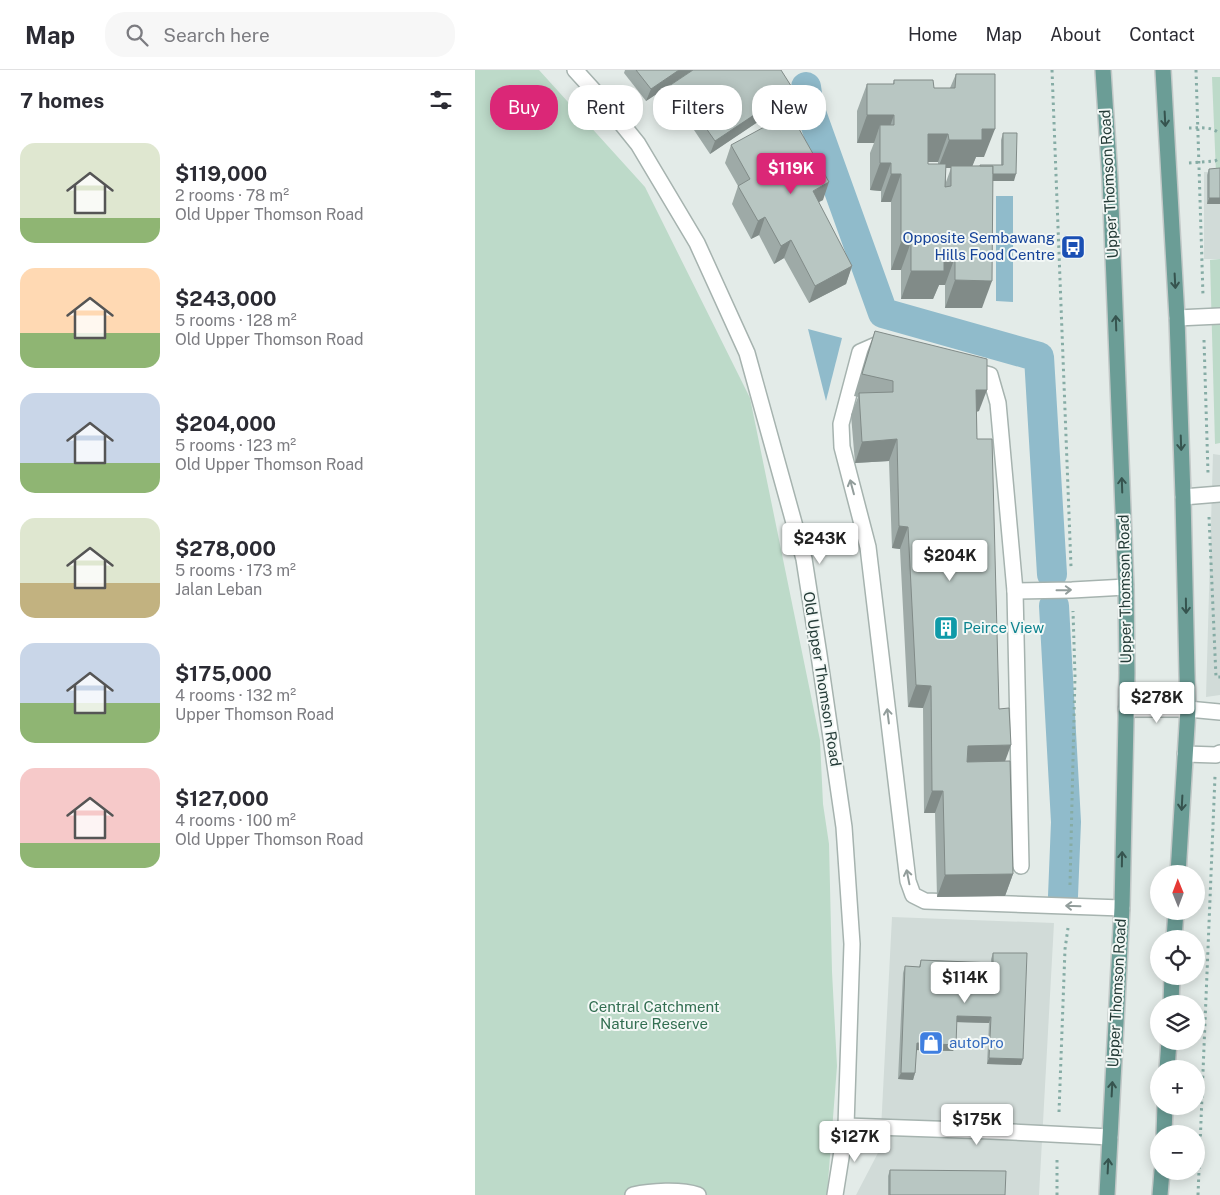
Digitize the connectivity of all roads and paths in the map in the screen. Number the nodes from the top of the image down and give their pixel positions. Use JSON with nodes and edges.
{"nodes":[{"id":1,"x":575,"y":70,"type":"edge"},
{"id":2,"x":1051,"y":70,"type":"edge"},
{"id":3,"x":1103,"y":70,"type":"edge"},
{"id":4,"x":1163,"y":70,"type":"edge"},
{"id":5,"x":1196,"y":70,"type":"edge"},
{"id":6,"x":1197,"y":128,"type":"junction"},
{"id":7,"x":1166,"y":129,"type":"junction"},
{"id":8,"x":1220,"y":134,"type":"edge"},
{"id":9,"x":1220,"y":158,"type":"edge"},
{"id":10,"x":1198,"y":163,"type":"junction"},
{"id":11,"x":1168,"y":164,"type":"junction"},
{"id":12,"x":1220,"y":316,"type":"edge"},
{"id":13,"x":1203,"y":317,"type":"junction"},
{"id":14,"x":1177,"y":318,"type":"junction"},
{"id":15,"x":905,"y":352,"type":"edge"},
{"id":16,"x":952,"y":364,"type":"edge"},
{"id":17,"x":1214,"y":495,"type":"edge"},
{"id":18,"x":1183,"y":497,"type":"junction"},
{"id":19,"x":1126,"y":587,"type":"junction"},
{"id":20,"x":1072,"y":590,"type":"junction"},
{"id":21,"x":1015,"y":591,"type":"junction"},
{"id":22,"x":1220,"y":677,"type":"edge"},
{"id":23,"x":1126,"y":709,"type":"junction"},
{"id":24,"x":1188,"y":710,"type":"junction"},
{"id":25,"x":1220,"y":712,"type":"edge"},
{"id":26,"x":1185,"y":754,"type":"junction"},
{"id":27,"x":1218,"y":754,"type":"edge"},
{"id":28,"x":1179,"y":865,"type":"edge"},
{"id":29,"x":1021,"y":866,"type":"dead end"},
{"id":30,"x":1122,"y":908,"type":"junction"},
{"id":31,"x":846,"y":1126,"type":"junction"},
{"id":32,"x":1109,"y":1137,"type":"junction"},
{"id":33,"x":1161,"y":1180,"type":"edge"},
{"id":34,"x":633,"y":1195,"type":"edge"},
{"id":35,"x":698,"y":1195,"type":"edge"},
{"id":36,"x":835,"y":1195,"type":"edge"},
{"id":37,"x":1107,"y":1195,"type":"edge"},
{"id":38,"x":1160,"y":1195,"type":"edge"},
{"id":39,"x":1197,"y":1195,"type":"edge"}],
"edges":[{"from":1,"to":31,"type":"street","name":"Old Upper Thomson Road"},
{"from":2,"to":20,"type":"path"},
{"from":19,"to":3,"type":"main road","name":"Upper Thomson Road","one_way":true},
{"from":4,"to":7,"type":"main road","one_way":true},
{"from":5,"to":6,"type":"path"},
{"from":6,"to":7,"type":"path"},
{"from":6,"to":8,"type":"path"},
{"from":6,"to":10,"type":"path"},
{"from":7,"to":11,"type":"main road"},
{"from":9,"to":10,"type":"path"},
{"from":10,"to":11,"type":"path"},
{"from":10,"to":13,"type":"path"},
{"from":11,"to":14,"type":"main road","one_way":true},
{"from":12,"to":13,"type":"street"},
{"from":13,"to":14,"type":"street"},
{"from":13,"to":17,"type":"path"},
{"from":14,"to":18,"type":"main road","one_way":true},
{"from":30,"to":15,"type":"street","one_way":true},
{"from":16,"to":21,"type":"street"},
{"from":17,"to":18,"type":"street"},
{"from":17,"to":22,"type":"path"},
{"from":18,"to":24,"type":"main road","one_way":true},
{"from":19,"to":20,"type":"street"},
{"from":19,"to":23,"type":"main road","name":"Upper Thomson Road"},
{"from":21,"to":20,"type":"street","one_way":true},
{"from":21,"to":29,"type":"street"},
{"from":23,"to":24,"type":"street"},
{"from":30,"to":23,"type":"main road","name":"Upper Thomson Road","one_way":true},
{"from":24,"to":25,"type":"street"},
{"from":24,"to":26,"type":"main road"},
{"from":26,"to":27,"type":"street"},
{"from":26,"to":28,"type":"main road","one_way":true},
{"from":27,"to":39,"type":"path"},
{"from":32,"to":30,"type":"main road","name":"Upper Thomson Road","one_way":true},
{"from":31,"to":32,"type":"street"},
{"from":31,"to":36,"type":"street","name":"Old Upper Thomson Road"},
{"from":37,"to":32,"type":"main road","name":"Upper Thomson Road","one_way":true},
{"from":33,"to":38,"type":"main road"},
{"from":34,"to":35,"type":"street"}]}
